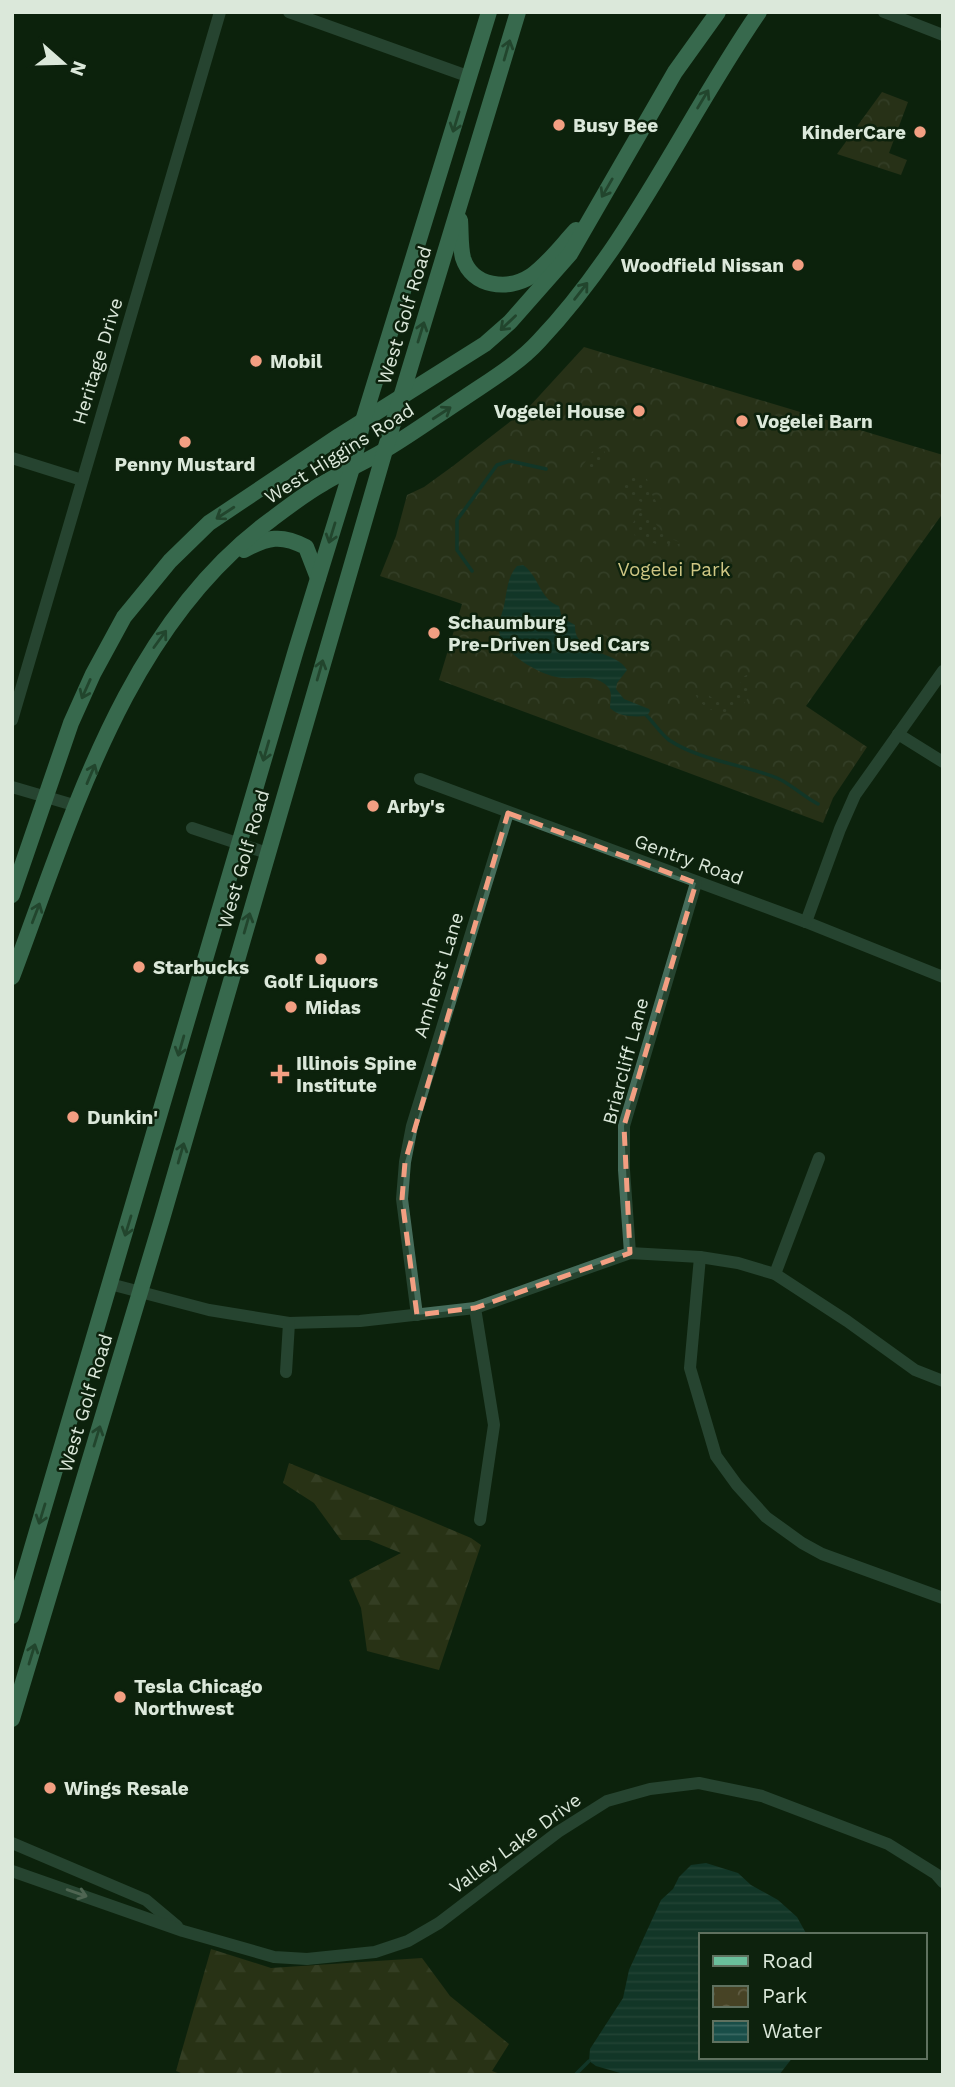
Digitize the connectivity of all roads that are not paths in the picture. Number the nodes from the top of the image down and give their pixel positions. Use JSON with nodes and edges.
{"nodes":[{"id":1,"x":220,"y":12,"type":"edge"},
{"id":2,"x":289,"y":12,"type":"edge"},
{"id":3,"x":489,"y":12,"type":"edge"},
{"id":4,"x":518,"y":12,"type":"edge"},
{"id":5,"x":718,"y":12,"type":"edge"},
{"id":6,"x":759,"y":12,"type":"edge"},
{"id":7,"x":884,"y":12,"type":"edge"},
{"id":8,"x":943,"y":34,"type":"edge"},
{"id":9,"x":470,"y":77,"type":"junction"},
{"id":10,"x":460,"y":208,"type":"junction"},
{"id":11,"x":592,"y":213,"type":"junction"},
{"id":12,"x":401,"y":397,"type":"junction"},
{"id":13,"x":363,"y":421,"type":"junction"},
{"id":14,"x":385,"y":450,"type":"junction"},
{"id":15,"x":12,"y":458,"type":"edge"},
{"id":16,"x":352,"y":468,"type":"junction"},
{"id":17,"x":82,"y":480,"type":"junction"},
{"id":18,"x":224,"y":562,"type":"junction"},
{"id":19,"x":318,"y":578,"type":"junction"},
{"id":20,"x":943,"y":671,"type":"edge"},
{"id":21,"x":12,"y":720,"type":"edge"},
{"id":22,"x":898,"y":734,"type":"junction"},
{"id":23,"x":943,"y":762,"type":"edge"},
{"id":24,"x":420,"y":779,"type":"dead end"},
{"id":25,"x":12,"y":787,"type":"edge"},
{"id":26,"x":46,"y":797,"type":"junction"},
{"id":27,"x":77,"y":806,"type":"junction"},
{"id":28,"x":508,"y":813,"type":"junction"},
{"id":29,"x":192,"y":828,"type":"dead end"},
{"id":30,"x":239,"y":844,"type":"junction"},
{"id":31,"x":267,"y":853,"type":"junction"},
{"id":32,"x":696,"y":883,"type":"junction"},
{"id":33,"x":12,"y":895,"type":"edge"},
{"id":34,"x":806,"y":922,"type":"junction"},
{"id":35,"x":12,"y":977,"type":"edge"},
{"id":36,"x":943,"y":977,"type":"edge"},
{"id":37,"x":820,"y":1158,"type":"dead end"},
{"id":38,"x":631,"y":1253,"type":"junction"},
{"id":39,"x":700,"y":1257,"type":"junction"},
{"id":40,"x":775,"y":1274,"type":"junction"},
{"id":41,"x":110,"y":1284,"type":"junction"},
{"id":42,"x":140,"y":1292,"type":"junction"},
{"id":43,"x":475,"y":1308,"type":"junction"},
{"id":44,"x":417,"y":1315,"type":"junction"},
{"id":45,"x":289,"y":1323,"type":"junction"},
{"id":46,"x":286,"y":1372,"type":"dead end"},
{"id":47,"x":943,"y":1381,"type":"edge"},
{"id":48,"x":480,"y":1520,"type":"dead end"},
{"id":49,"x":943,"y":1598,"type":"edge"},
{"id":50,"x":12,"y":1616,"type":"edge"},
{"id":51,"x":12,"y":1719,"type":"edge"},
{"id":52,"x":12,"y":1843,"type":"edge"},
{"id":53,"x":12,"y":1871,"type":"edge"},
{"id":54,"x":943,"y":1882,"type":"edge"},
{"id":55,"x":183,"y":1931,"type":"junction"}],
"edges":[{"from":1,"to":17,"type":"street","name":"Heritage Drive"},
{"from":2,"to":9,"type":"street"},
{"from":3,"to":9,"type":"main road","name":"West Golf Road"},
{"from":10,"to":4,"type":"main road","name":"West Golf Road","one_way":true},
{"from":5,"to":11,"type":"main road","name":"West Higgins Road","one_way":true},
{"from":14,"to":6,"type":"main road","name":"West Higgins Road","one_way":true},
{"from":7,"to":8,"type":"street"},
{"from":9,"to":13,"type":"main road","name":"West Golf Road","one_way":true},
{"from":10,"to":11,"type":"main road"},
{"from":12,"to":10,"type":"main road","name":"West Golf Road","one_way":true},
{"from":11,"to":12,"type":"main road","name":"West Higgins Road","one_way":true},
{"from":12,"to":13,"type":"main road","name":"West Higgins Road"},
{"from":12,"to":14,"type":"main road","name":"West Golf Road"},
{"from":13,"to":16,"type":"main road","name":"West Golf Road"},
{"from":13,"to":26,"type":"main road","name":"West Higgins Road","one_way":true},
{"from":14,"to":16,"type":"main road","name":"West Higgins Road"},
{"from":31,"to":14,"type":"main road","name":"West Golf Road","one_way":true},
{"from":15,"to":17,"type":"street"},
{"from":16,"to":18,"type":"main road","name":"West Higgins Road"},
{"from":16,"to":19,"type":"main road","name":"West Golf Road","one_way":true},
{"from":17,"to":21,"type":"street","name":"Heritage Drive"},
{"from":18,"to":19,"type":"main road"},
{"from":27,"to":18,"type":"main road","name":"West Higgins Road","one_way":true},
{"from":19,"to":30,"type":"main road","name":"West Golf Road","one_way":true},
{"from":20,"to":22,"type":"street"},
{"from":22,"to":23,"type":"street"},
{"from":22,"to":34,"type":"street"},
{"from":24,"to":28,"type":"street","name":"Gentry Road"},
{"from":25,"to":26,"type":"street"},
{"from":26,"to":27,"type":"street"},
{"from":26,"to":33,"type":"main road","name":"West Higgins Road"},
{"from":35,"to":27,"type":"main road","name":"West Higgins Road","one_way":true},
{"from":28,"to":32,"type":"street","name":"Gentry Road"},
{"from":28,"to":44,"type":"street","name":"Amherst Lane"},
{"from":29,"to":30,"type":"street"},
{"from":30,"to":31,"type":"street"},
{"from":30,"to":41,"type":"main road","name":"West Golf Road","one_way":true},
{"from":42,"to":31,"type":"main road","name":"West Golf Road","one_way":true},
{"from":32,"to":34,"type":"street","name":"Gentry Road"},
{"from":32,"to":38,"type":"street","name":"Briarcliff Lane"},
{"from":34,"to":36,"type":"street","name":"Gentry Road"},
{"from":37,"to":40,"type":"street"},
{"from":38,"to":39,"type":"street"},
{"from":38,"to":43,"type":"street"},
{"from":39,"to":40,"type":"street"},
{"from":39,"to":49,"type":"street"},
{"from":40,"to":47,"type":"street"},
{"from":41,"to":42,"type":"street"},
{"from":41,"to":50,"type":"main road","name":"West Golf Road","one_way":true},
{"from":42,"to":45,"type":"street"},
{"from":51,"to":42,"type":"main road","name":"West Golf Road","one_way":true},
{"from":43,"to":44,"type":"street"},
{"from":43,"to":48,"type":"street"},
{"from":44,"to":45,"type":"street"},
{"from":45,"to":46,"type":"street"},
{"from":52,"to":55,"type":"street","name":"Valley Lake Drive"},
{"from":53,"to":55,"type":"street","name":"Valley Lake Drive","one_way":true},
{"from":54,"to":55,"type":"street","name":"Valley Lake Drive"}]}
